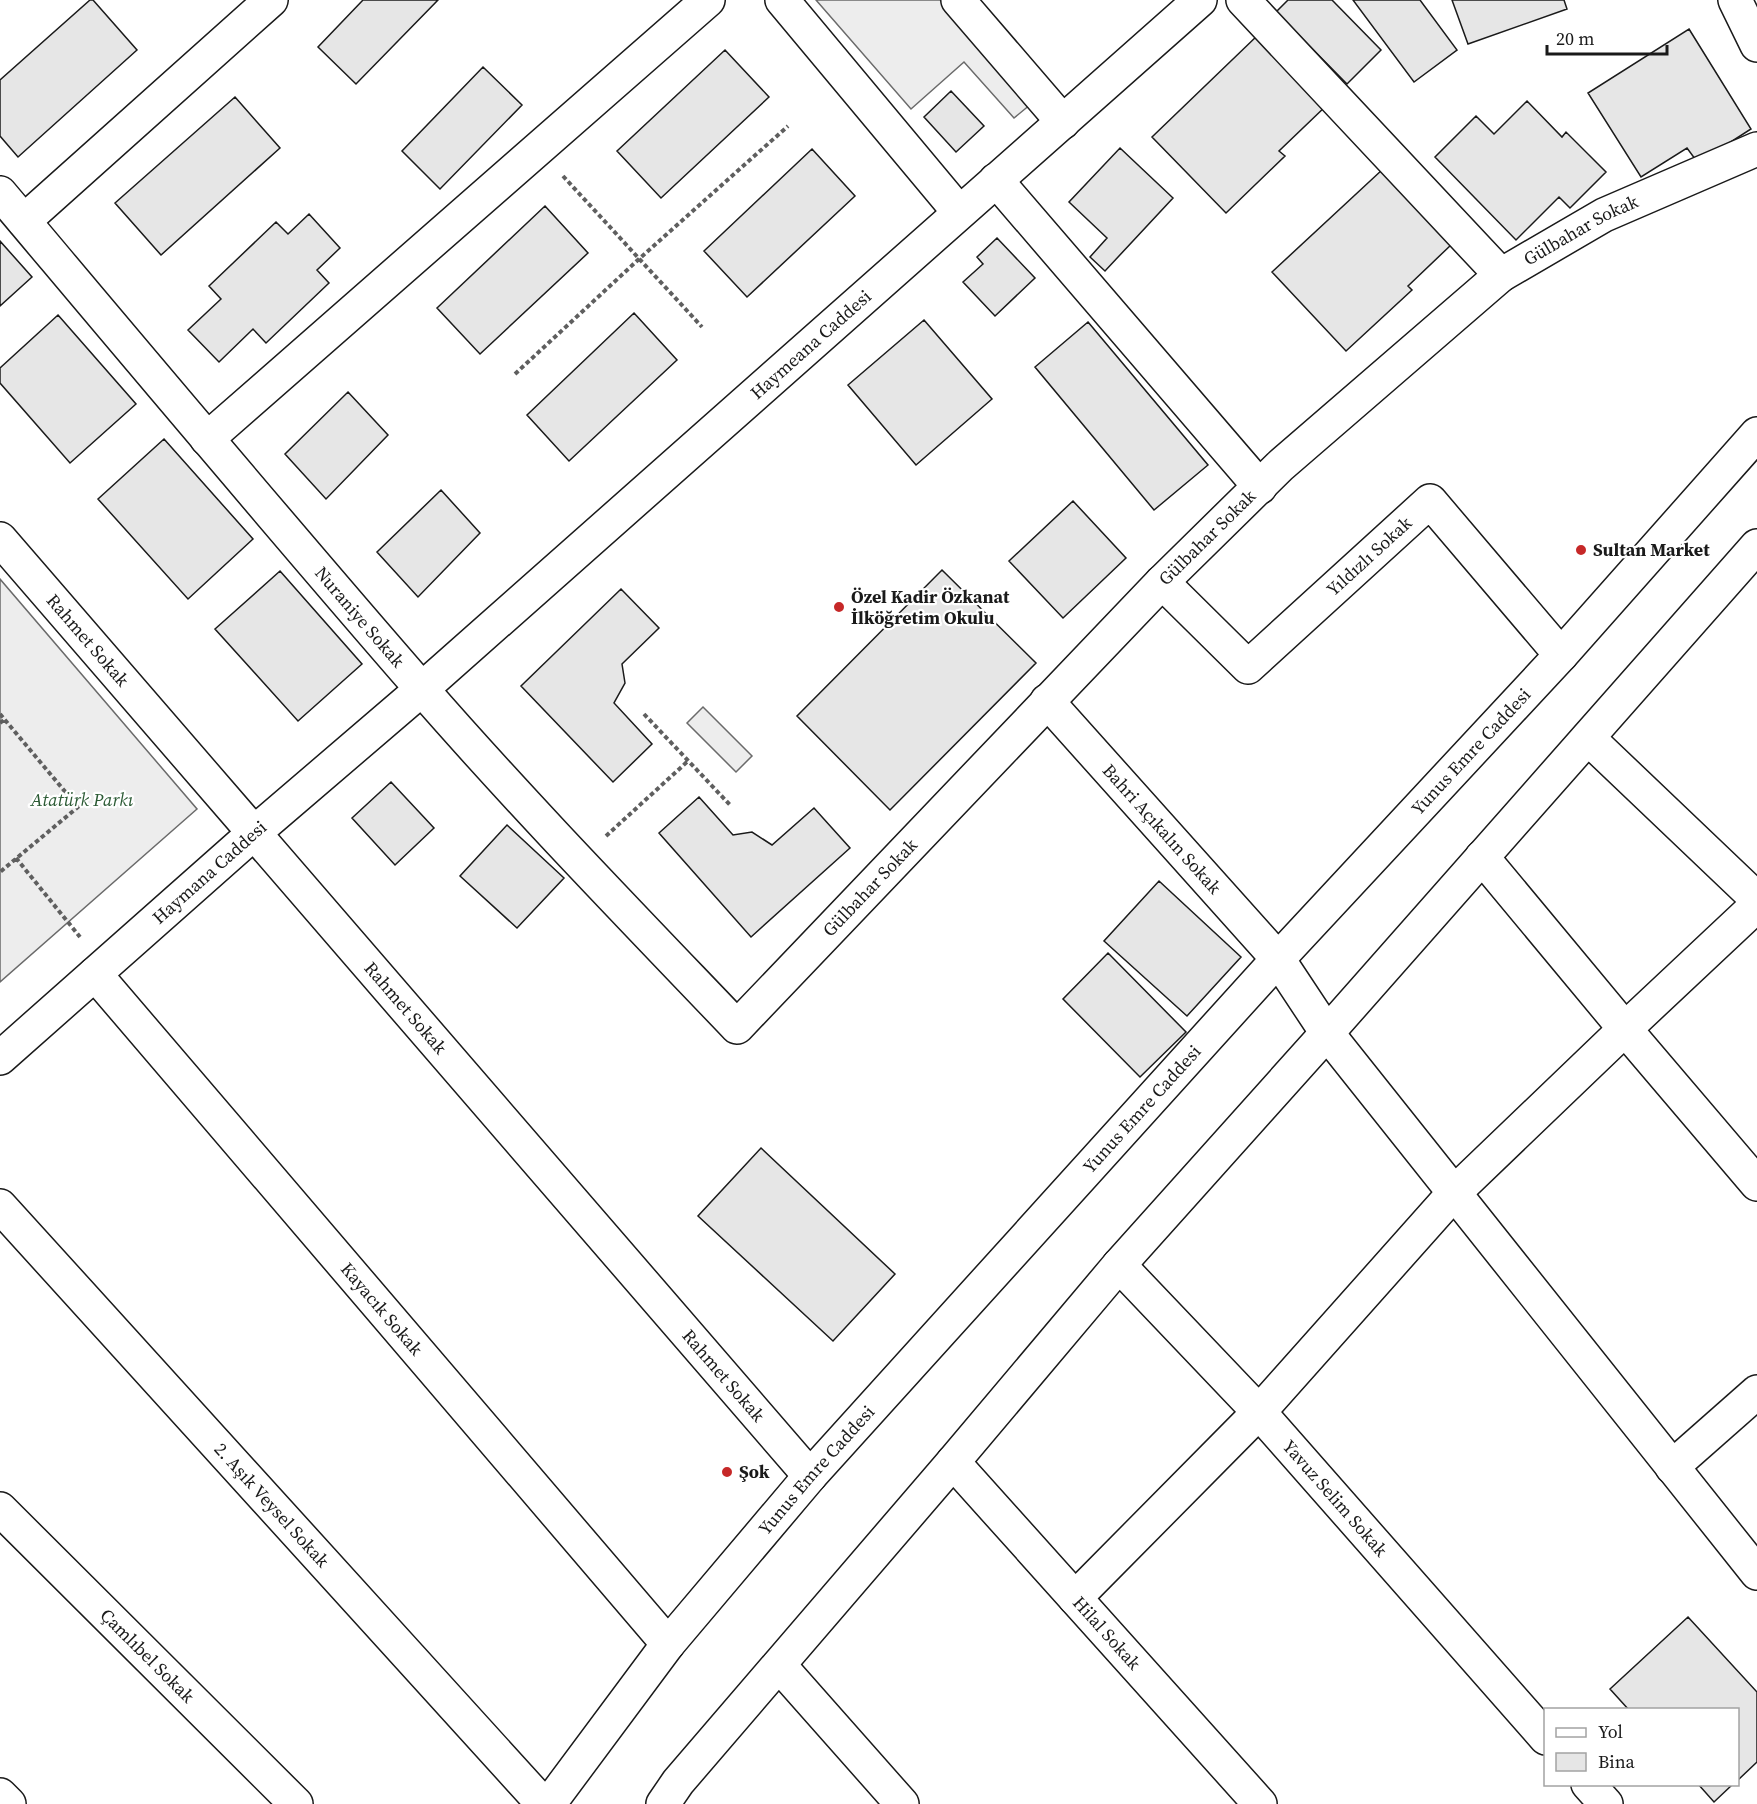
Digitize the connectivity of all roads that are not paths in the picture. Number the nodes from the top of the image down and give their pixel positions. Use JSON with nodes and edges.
{"nodes":[{"id":1,"x":271,"y":0,"type":"edge"},
{"id":2,"x":708,"y":0,"type":"edge"},
{"id":3,"x":782,"y":0,"type":"edge"},
{"id":4,"x":958,"y":0,"type":"edge"},
{"id":5,"x":1200,"y":0,"type":"edge"},
{"id":6,"x":1243,"y":0,"type":"edge"},
{"id":7,"x":1736,"y":0,"type":"edge"},
{"id":8,"x":1757,"y":45,"type":"edge"},
{"id":9,"x":1063,"y":122,"type":"junction"},
{"id":10,"x":1757,"y":149,"type":"edge"},
{"id":11,"x":996,"y":180,"type":"junction"},
{"id":12,"x":0,"y":193,"type":"edge"},
{"id":13,"x":959,"y":212,"type":"junction"},
{"id":14,"x":24,"y":221,"type":"junction"},
{"id":15,"x":1501,"y":275,"type":"junction"},
{"id":16,"x":1757,"y":435,"type":"edge"},
{"id":17,"x":207,"y":439,"type":"junction"},
{"id":18,"x":1260,"y":487,"type":"junction"},
{"id":19,"x":0,"y":539,"type":"edge"},
{"id":20,"x":1757,"y":546,"type":"edge"},
{"id":21,"x":1162,"y":582,"type":"junction"},
{"id":22,"x":1561,"y":656,"type":"junction"},
{"id":23,"x":422,"y":689,"type":"junction"},
{"id":24,"x":1047,"y":701,"type":"junction"},
{"id":25,"x":1588,"y":738,"type":"junction"},
{"id":26,"x":254,"y":833,"type":"junction"},
{"id":27,"x":1482,"y":857,"type":"junction"},
{"id":28,"x":1757,"y":899,"type":"edge"},
{"id":29,"x":1757,"y":905,"type":"edge"},
{"id":30,"x":1278,"y":959,"type":"junction"},
{"id":31,"x":100,"y":970,"type":"junction"},
{"id":32,"x":737,"y":1027,"type":"joint"},
{"id":33,"x":1625,"y":1029,"type":"junction"},
{"id":34,"x":1327,"y":1033,"type":"junction"},
{"id":35,"x":2,"y":1052,"type":"edge"},
{"id":36,"x":1757,"y":1184,"type":"edge"},
{"id":37,"x":1454,"y":1193,"type":"junction"},
{"id":38,"x":0,"y":1206,"type":"edge"},
{"id":39,"x":1119,"y":1265,"type":"junction"},
{"id":40,"x":1757,"y":1392,"type":"edge"},
{"id":41,"x":1258,"y":1412,"type":"junction"},
{"id":42,"x":953,"y":1462,"type":"junction"},
{"id":43,"x":1672,"y":1467,"type":"junction"},
{"id":44,"x":810,"y":1476,"type":"junction"},
{"id":45,"x":0,"y":1509,"type":"edge"},
{"id":46,"x":1757,"y":1574,"type":"edge"},
{"id":47,"x":1075,"y":1598,"type":"junction"},
{"id":48,"x":668,"y":1644,"type":"junction"},
{"id":49,"x":778,"y":1665,"type":"junction"},
{"id":50,"x":1544,"y":1737,"type":"edge"},
{"id":51,"x":1589,"y":1786,"type":"edge"},
{"id":52,"x":0,"y":1795,"type":"edge"},
{"id":53,"x":9,"y":1804,"type":"edge"},
{"id":54,"x":296,"y":1804,"type":"edge"},
{"id":55,"x":543,"y":1804,"type":"edge"},
{"id":56,"x":549,"y":1804,"type":"edge"},
{"id":57,"x":663,"y":1804,"type":"edge"},
{"id":58,"x":902,"y":1804,"type":"edge"},
{"id":59,"x":1260,"y":1804,"type":"edge"},
{"id":60,"x":1606,"y":1804,"type":"edge"}],
"edges":[{"from":1,"to":14,"type":"street"},
{"from":2,"to":17,"type":"street"},
{"from":3,"to":13,"type":"street"},
{"from":4,"to":9,"type":"street"},
{"from":5,"to":9,"type":"street","name":"Haymeana Caddesi"},
{"from":6,"to":15,"type":"street"},
{"from":7,"to":8,"type":"street"},
{"from":9,"to":11,"type":"street","name":"Haymeana Caddesi"},
{"from":10,"to":15,"type":"street","name":"Gülbahar Sokak"},
{"from":11,"to":13,"type":"street","name":"Haymeana Caddesi"},
{"from":11,"to":18,"type":"street"},
{"from":12,"to":14,"type":"street","name":"Nuraniye Sokak"},
{"from":13,"to":23,"type":"street","name":"Haymeana Caddesi"},
{"from":14,"to":17,"type":"street","name":"Nuraniye Sokak"},
{"from":15,"to":18,"type":"street","name":"Gülbahar Sokak"},
{"from":16,"to":22,"type":"street","name":"Yunus Emre Caddesi"},
{"from":17,"to":23,"type":"street","name":"Nuraniye Sokak"},
{"from":18,"to":21,"type":"street","name":"Gülbahar Sokak"},
{"from":19,"to":26,"type":"street","name":"Rahmet Sokak"},
{"from":20,"to":25,"type":"street"},
{"from":21,"to":22,"type":"street","name":"Yıldızlı Sokak"},
{"from":21,"to":24,"type":"street","name":"Gülbahar Sokak"},
{"from":22,"to":30,"type":"street","name":"Yunus Emre Caddesi"},
{"from":23,"to":26,"type":"street","name":"Haymana Caddesi"},
{"from":23,"to":32,"type":"street","name":"Nuraniye Sokak"},
{"from":24,"to":30,"type":"street","name":"Bahri Açıkalın Sokak"},
{"from":24,"to":32,"type":"street","name":"Gülbahar Sokak"},
{"from":25,"to":27,"type":"street"},
{"from":25,"to":28,"type":"street"},
{"from":26,"to":31,"type":"street","name":"Haymana Caddesi"},
{"from":26,"to":44,"type":"street","name":"Rahmet Sokak"},
{"from":27,"to":33,"type":"street"},
{"from":27,"to":34,"type":"street"},
{"from":29,"to":33,"type":"street"},
{"from":30,"to":34,"type":"street","name":"Bahri Açıkalın Sokak"},
{"from":30,"to":44,"type":"street","name":"Yunus Emre Caddesi"},
{"from":31,"to":35,"type":"street","name":"Haymana Caddesi"},
{"from":31,"to":48,"type":"street","name":"Kayacık Sokak"},
{"from":33,"to":36,"type":"street"},
{"from":33,"to":37,"type":"street"},
{"from":34,"to":37,"type":"street","name":"Bahri Açıkalın Sokak"},
{"from":34,"to":39,"type":"street"},
{"from":37,"to":41,"type":"street"},
{"from":37,"to":43,"type":"street","name":"Bahri Açıkalın Sokak"},
{"from":38,"to":55,"type":"street","name":"2. Aşık Veysel Sokak"},
{"from":39,"to":41,"type":"street","name":"Yavuz Selim Sokak"},
{"from":39,"to":42,"type":"street"},
{"from":40,"to":43,"type":"street"},
{"from":41,"to":47,"type":"street"},
{"from":41,"to":50,"type":"street","name":"Yavuz Selim Sokak"},
{"from":42,"to":47,"type":"street","name":"Hilal Sokak"},
{"from":42,"to":49,"type":"street"},
{"from":43,"to":46,"type":"street","name":"Bahri Açıkalın Sokak"},
{"from":44,"to":48,"type":"street","name":"Yunus Emre Caddesi"},
{"from":45,"to":54,"type":"street","name":"Çamlıbel Sokak"},
{"from":47,"to":59,"type":"street","name":"Hilal Sokak"},
{"from":48,"to":56,"type":"street","name":"Yunus Emre Caddesi"},
{"from":49,"to":57,"type":"street"},
{"from":49,"to":58,"type":"street"},
{"from":51,"to":60,"type":"street"},
{"from":52,"to":53,"type":"street"}]}
